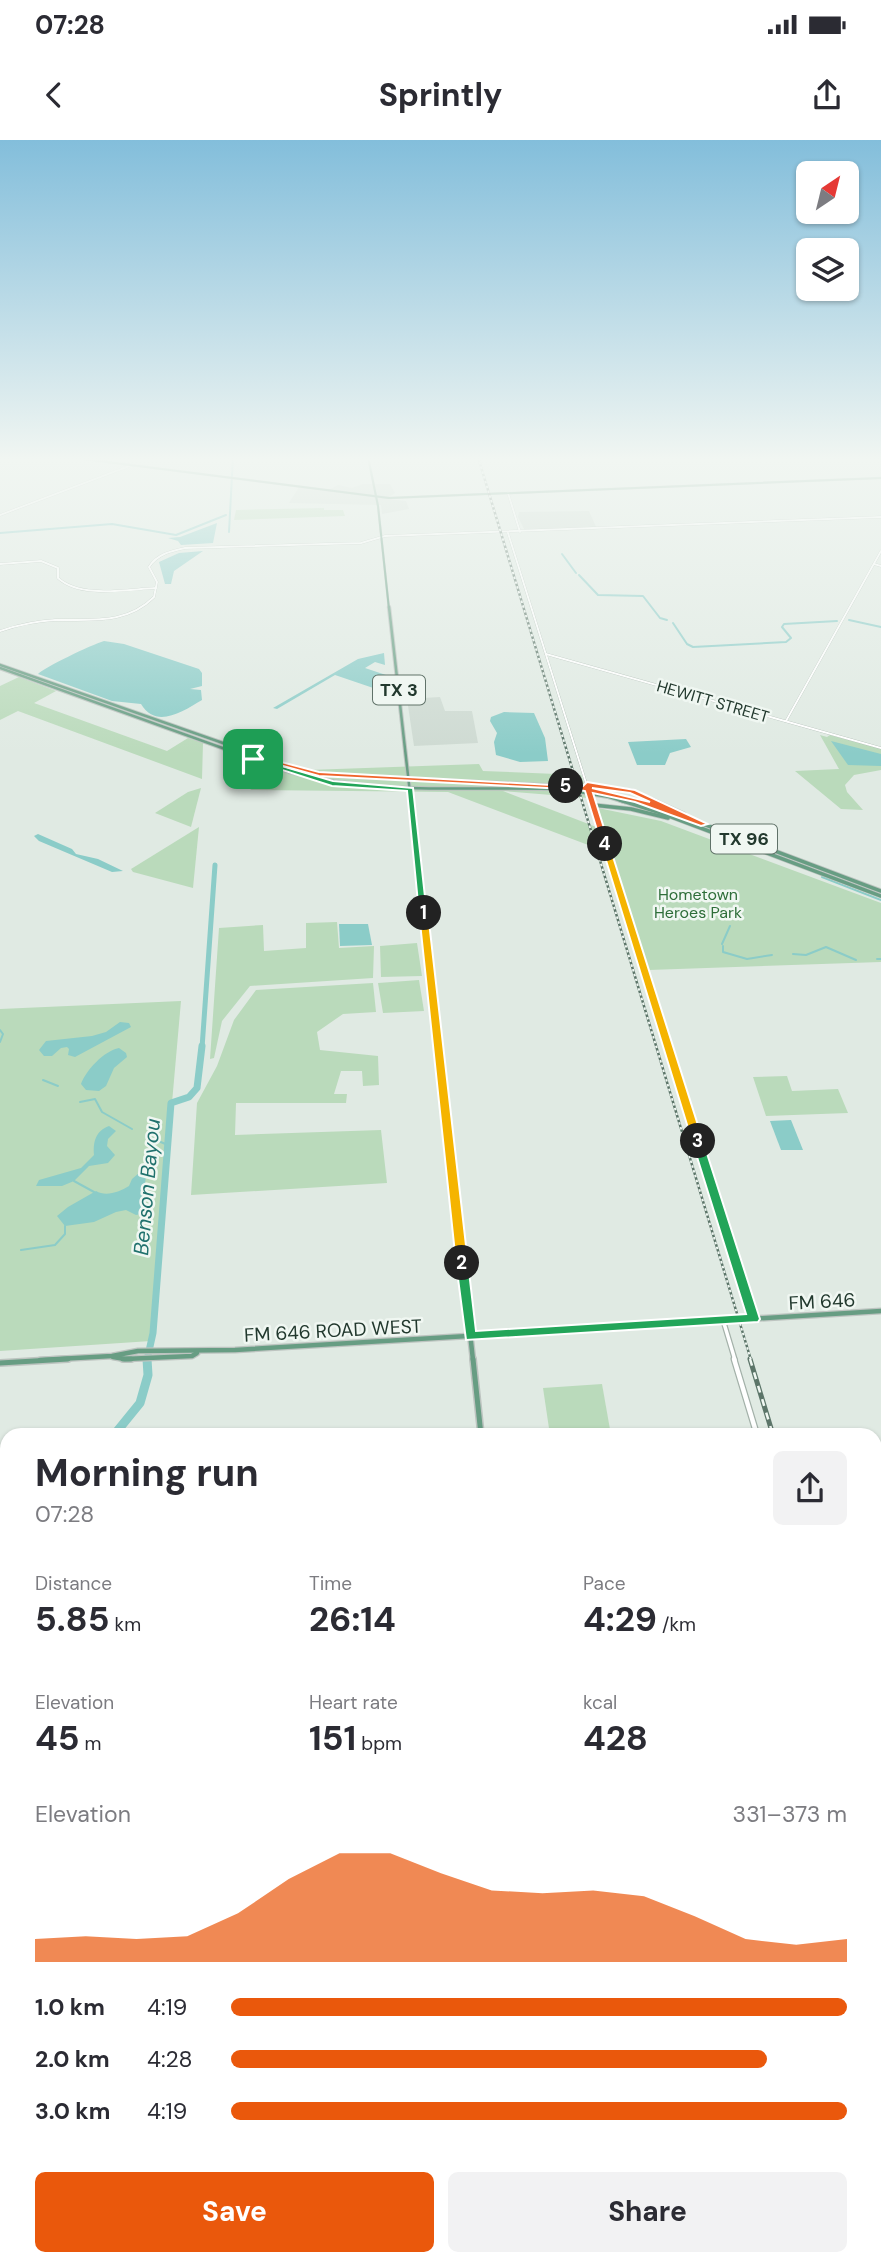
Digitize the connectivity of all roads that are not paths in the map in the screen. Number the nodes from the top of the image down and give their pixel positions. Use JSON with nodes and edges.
{"nodes":[{"id":1,"x":163,"y":556,"type":"edge"},
{"id":2,"x":383,"y":556,"type":"edge"},
{"id":3,"x":515,"y":556,"type":"edge"},
{"id":4,"x":878,"y":556,"type":"edge"},
{"id":5,"x":0,"y":564,"type":"edge"},
{"id":6,"x":874,"y":564,"type":"junction"},
{"id":7,"x":881,"y":566,"type":"edge"},
{"id":8,"x":156,"y":588,"type":"junction"},
{"id":9,"x":0,"y":631,"type":"edge"},
{"id":10,"x":545,"y":654,"type":"junction"},
{"id":11,"x":0,"y":666,"type":"edge"},
{"id":12,"x":786,"y":721,"type":"junction"},
{"id":13,"x":881,"y":748,"type":"edge"},
{"id":14,"x":255,"y":757,"type":"junction"},
{"id":15,"x":410,"y":779,"type":"junction"},
{"id":16,"x":587,"y":785,"type":"junction"},
{"id":17,"x":562,"y":788,"type":"junction"},
{"id":18,"x":411,"y":789,"type":"junction"},
{"id":19,"x":593,"y":805,"type":"junction"},
{"id":20,"x":704,"y":824,"type":"junction"},
{"id":21,"x":744,"y":844,"type":"junction"},
{"id":22,"x":815,"y":869,"type":"junction"},
{"id":23,"x":881,"y":893,"type":"edge"},
{"id":24,"x":881,"y":1311,"type":"edge"},
{"id":25,"x":754,"y":1319,"type":"junction"},
{"id":26,"x":723,"y":1320,"type":"junction"},
{"id":27,"x":471,"y":1336,"type":"junction"},
{"id":28,"x":198,"y":1352,"type":"junction"},
{"id":29,"x":112,"y":1356,"type":"junction"},
{"id":30,"x":0,"y":1363,"type":"edge"},
{"id":31,"x":480,"y":1428,"type":"edge"},
{"id":32,"x":755,"y":1428,"type":"edge"}],
"edges":[{"from":1,"to":8,"type":"street"},
{"from":2,"to":15,"type":"main road","number":"TX 3"},
{"from":3,"to":10,"type":"street"},
{"from":4,"to":6,"type":"street"},
{"from":5,"to":8,"type":"street"},
{"from":6,"to":7,"type":"street"},
{"from":6,"to":12,"type":"street"},
{"from":8,"to":9,"type":"street"},
{"from":10,"to":12,"type":"street","name":"HEWITT STREET"},
{"from":10,"to":16,"type":"street"},
{"from":11,"to":14,"type":"main road","number":"TX 96"},
{"from":12,"to":13,"type":"street","name":"HEWITT STREET"},
{"from":14,"to":15,"type":"main road","number":"TX 96"},
{"from":14,"to":18,"type":"main road","number":"TX 96"},
{"from":15,"to":17,"type":"main road","number":"TX 96"},
{"from":15,"to":18,"type":"main road","number":"TX 3"},
{"from":16,"to":19,"type":"street"},
{"from":16,"to":20,"type":"main road"},
{"from":17,"to":18,"type":"main road","number":"TX 96"},
{"from":17,"to":20,"type":"main road","number":"TX 96","bridge":true},
{"from":17,"to":21,"type":"main road","number":"TX 96","bridge":true},
{"from":18,"to":27,"type":"main road","number":"TX 3"},
{"from":19,"to":21,"type":"main road"},
{"from":19,"to":25,"type":"street"},
{"from":20,"to":22,"type":"main road","number":"TX 96"},
{"from":21,"to":22,"type":"main road","number":"TX 96"},
{"from":22,"to":23,"type":"main road","number":"TX 96"},
{"from":24,"to":25,"type":"main road","name":"FM 646","number":"FM 646"},
{"from":25,"to":26,"type":"main road","name":"FM 646","number":"FM 646"},
{"from":26,"to":27,"type":"main road","name":"FM 646","number":"FM 646"},
{"from":26,"to":32,"type":"street"},
{"from":27,"to":28,"type":"main road","name":"FM 646 ROAD WEST","number":"FM 646"},
{"from":27,"to":31,"type":"main road","number":"TX 3"},
{"from":28,"to":29,"type":"main road","name":"FM 646 ROAD WEST"},
{"from":28,"to":29,"type":"main road","name":"FM 646 ROAD WEST","number":"FM 646"},
{"from":29,"to":30,"type":"main road","name":"FM 646 ROAD WEST","number":"FM 646"}]}
